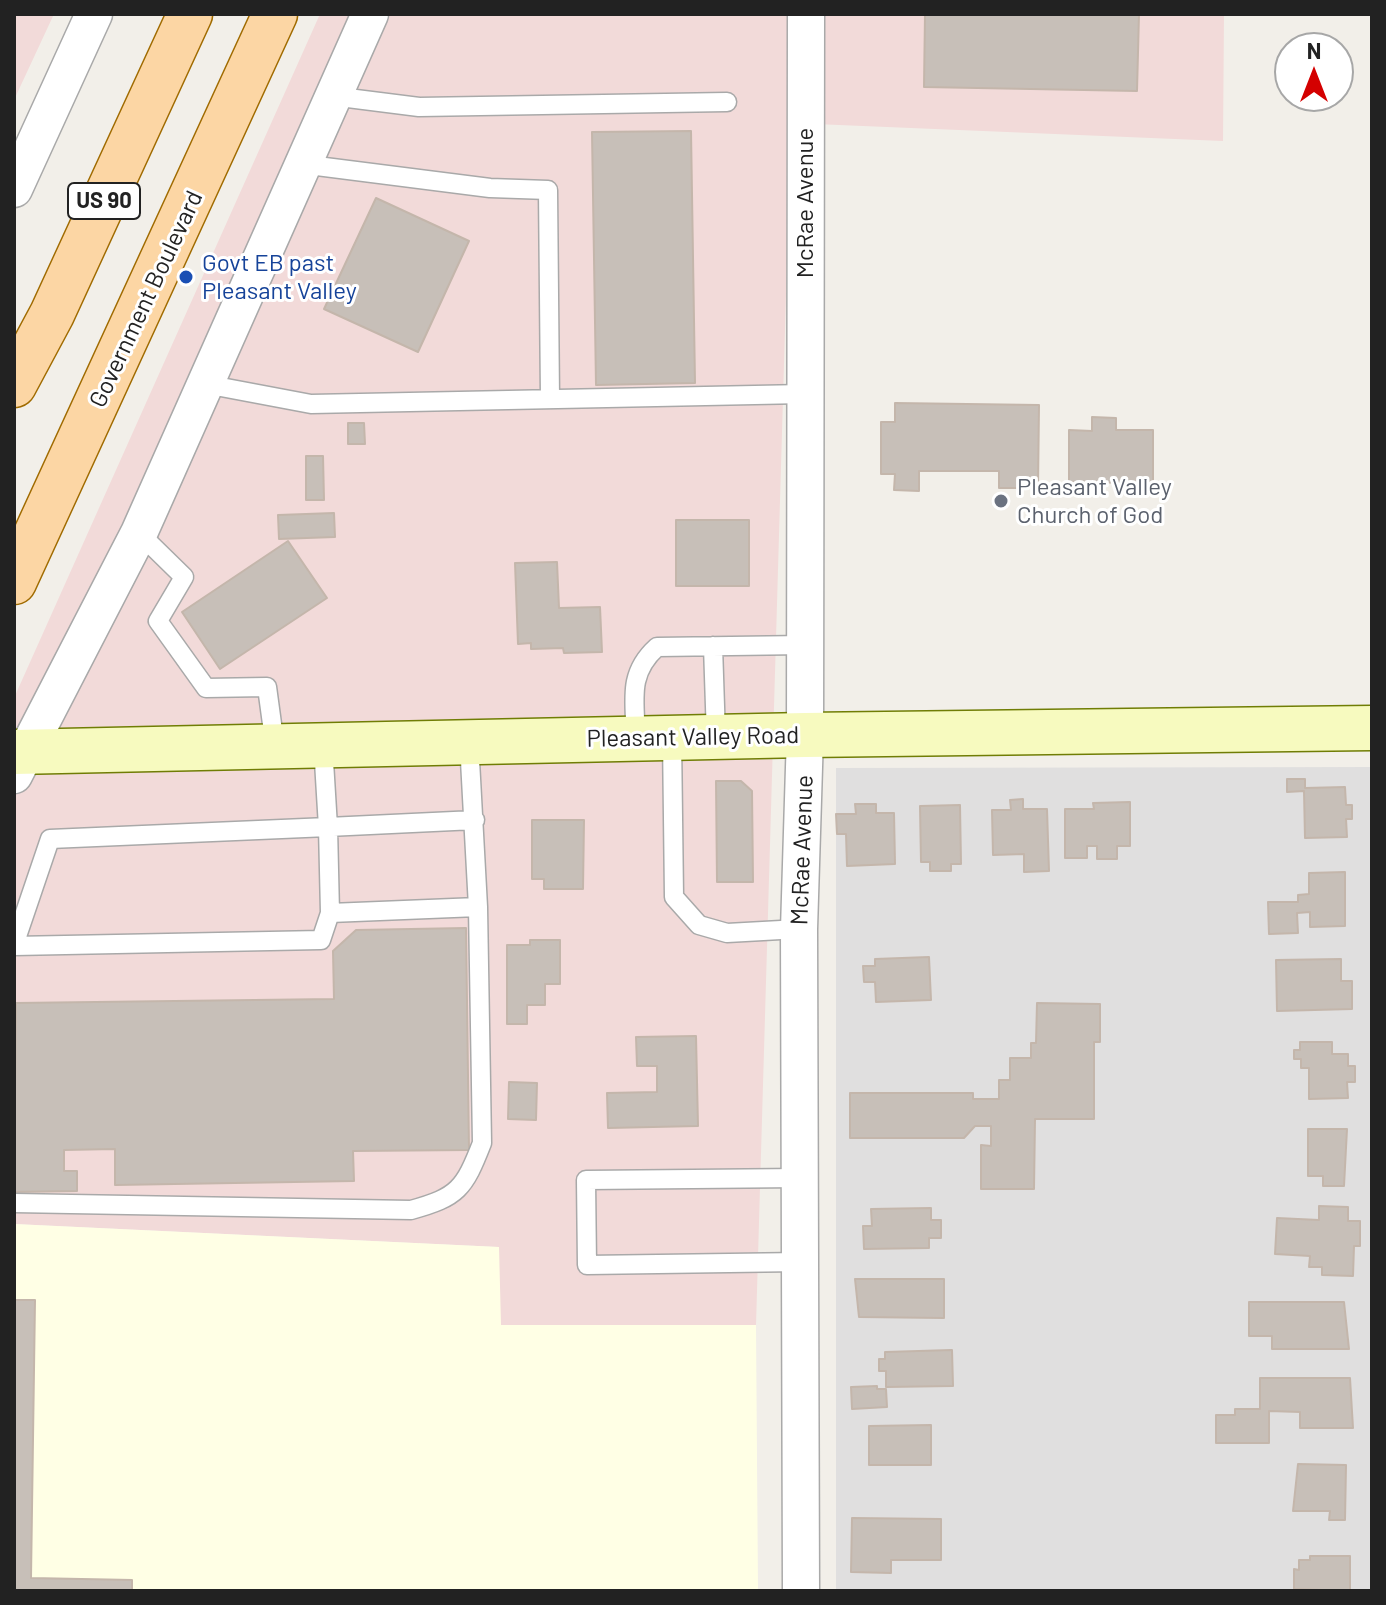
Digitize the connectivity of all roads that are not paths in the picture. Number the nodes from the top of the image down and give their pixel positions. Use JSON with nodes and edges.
{"nodes":[{"id":1,"x":94,"y":14,"type":"edge"},
{"id":2,"x":190,"y":14,"type":"edge"},
{"id":3,"x":275,"y":14,"type":"edge"},
{"id":4,"x":370,"y":14,"type":"edge"},
{"id":5,"x":806,"y":14,"type":"edge"},
{"id":6,"x":332,"y":96,"type":"junction"},
{"id":7,"x":727,"y":102,"type":"dead end"},
{"id":8,"x":301,"y":164,"type":"junction"},
{"id":9,"x":14,"y":189,"type":"edge"},
{"id":10,"x":205,"y":384,"type":"junction"},
{"id":11,"x":14,"y":385,"type":"edge"},
{"id":12,"x":804,"y":394,"type":"junction"},
{"id":13,"x":550,"y":399,"type":"junction"},
{"id":14,"x":139,"y":533,"type":"junction"},
{"id":15,"x":14,"y":582,"type":"edge"},
{"id":16,"x":805,"y":645,"type":"junction"},
{"id":17,"x":713,"y":646,"type":"junction"},
{"id":18,"x":1372,"y":728,"type":"edge"},
{"id":19,"x":805,"y":735,"type":"junction"},
{"id":20,"x":716,"y":737,"type":"junction"},
{"id":21,"x":654,"y":738,"type":"junction"},
{"id":22,"x":469,"y":742,"type":"junction"},
{"id":23,"x":323,"y":745,"type":"junction"},
{"id":24,"x":275,"y":746,"type":"junction"},
{"id":25,"x":18,"y":759,"type":"edge"},
{"id":26,"x":475,"y":820,"type":"junction"},
{"id":27,"x":328,"y":827,"type":"junction"},
{"id":28,"x":478,"y":907,"type":"junction"},
{"id":29,"x":330,"y":913,"type":"junction"},
{"id":30,"x":799,"y":929,"type":"junction"},
{"id":31,"x":14,"y":945,"type":"edge"},
{"id":32,"x":800,"y":1178,"type":"junction"},
{"id":33,"x":14,"y":1203,"type":"edge"},
{"id":34,"x":800,"y":1262,"type":"junction"},
{"id":35,"x":801,"y":1591,"type":"edge"}],
"edges":[{"from":1,"to":9,"type":"street"},
{"from":2,"to":11,"type":"main road","number":"US 90"},
{"from":3,"to":15,"type":"main road","name":"Government Boulevard"},
{"from":4,"to":6,"type":"street"},
{"from":5,"to":12,"type":"street","name":"McRae Avenue"},
{"from":6,"to":7,"type":"lane"},
{"from":6,"to":8,"type":"street"},
{"from":8,"to":10,"type":"street"},
{"from":8,"to":13,"type":"lane"},
{"from":10,"to":13,"type":"lane"},
{"from":10,"to":14,"type":"street"},
{"from":12,"to":13,"type":"lane"},
{"from":12,"to":16,"type":"street","name":"McRae Avenue"},
{"from":14,"to":24,"type":"lane"},
{"from":14,"to":25,"type":"street"},
{"from":16,"to":17,"type":"lane"},
{"from":16,"to":19,"type":"street","name":"McRae Avenue"},
{"from":17,"to":20,"type":"lane"},
{"from":17,"to":21,"type":"lane"},
{"from":18,"to":19,"type":"street","name":"Pleasant Valley Road"},
{"from":19,"to":20,"type":"street","name":"Pleasant Valley Road"},
{"from":19,"to":30,"type":"street","name":"McRae Avenue"},
{"from":20,"to":21,"type":"street","name":"Pleasant Valley Road"},
{"from":21,"to":22,"type":"street","name":"Pleasant Valley Road"},
{"from":21,"to":30,"type":"lane"},
{"from":22,"to":23,"type":"street","name":"Pleasant Valley Road"},
{"from":22,"to":26,"type":"lane"},
{"from":23,"to":24,"type":"street","name":"Pleasant Valley Road"},
{"from":23,"to":27,"type":"lane"},
{"from":24,"to":25,"type":"street","name":"Pleasant Valley Road"},
{"from":26,"to":27,"type":"lane"},
{"from":26,"to":28,"type":"lane"},
{"from":27,"to":29,"type":"lane"},
{"from":27,"to":31,"type":"lane"},
{"from":28,"to":29,"type":"lane"},
{"from":28,"to":33,"type":"lane"},
{"from":29,"to":31,"type":"lane"},
{"from":30,"to":32,"type":"street","name":"McRae Avenue"},
{"from":32,"to":34,"type":"street","name":"McRae Avenue"},
{"from":32,"to":34,"type":"lane"},
{"from":34,"to":35,"type":"street","name":"McRae Avenue"}]}
